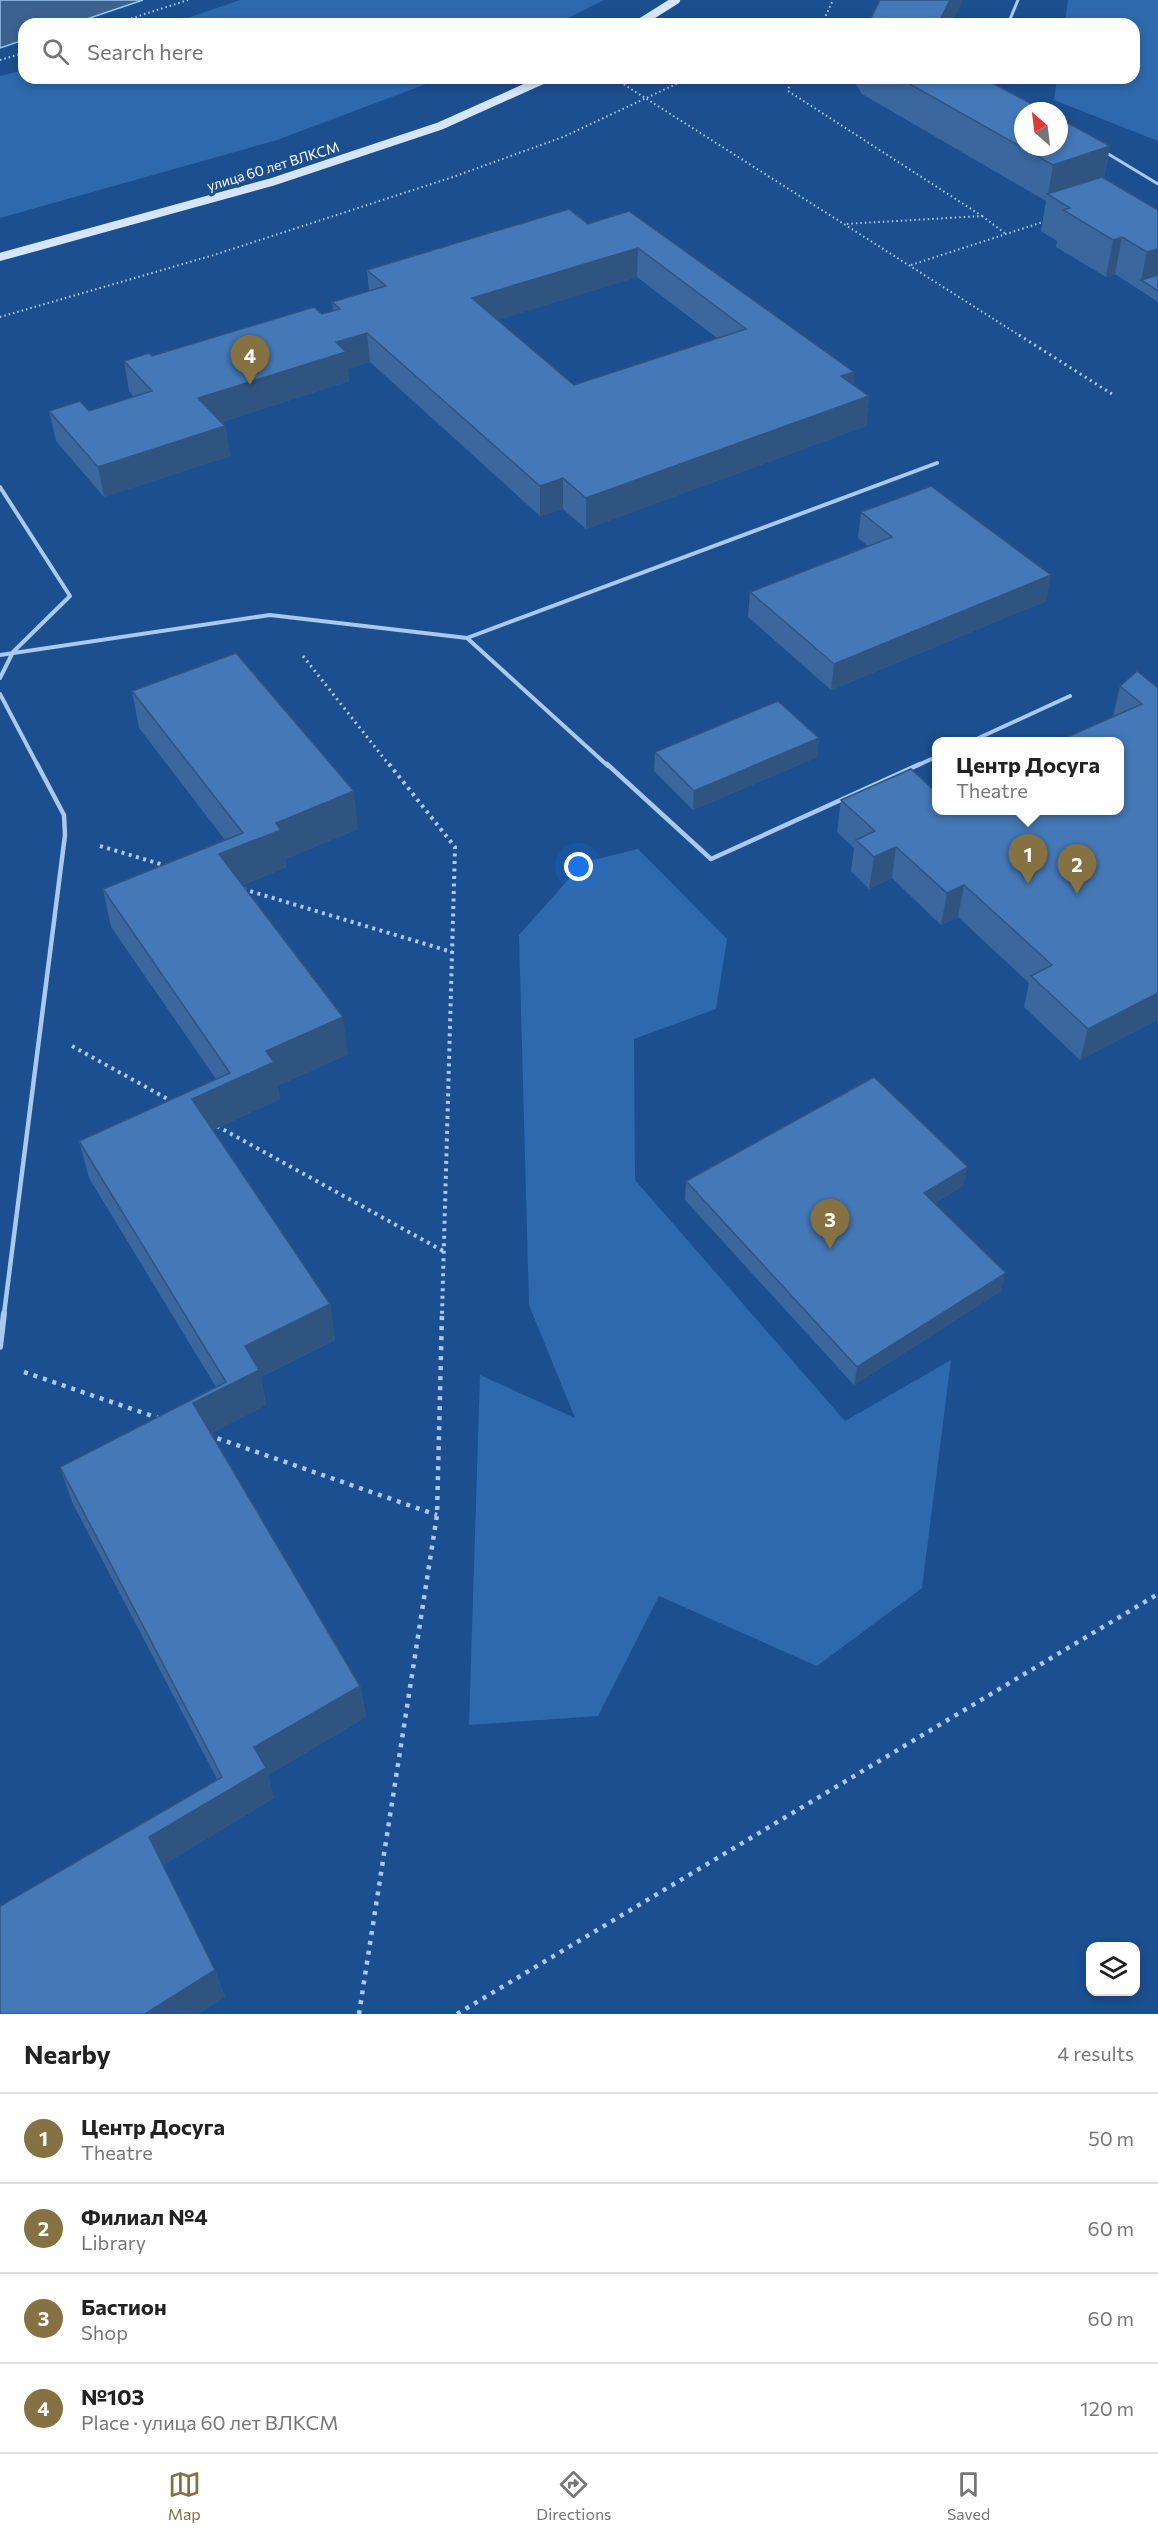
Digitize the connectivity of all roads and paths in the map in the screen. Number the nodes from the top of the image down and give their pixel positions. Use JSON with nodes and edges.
{"nodes":[{"id":1,"x":188,"y":0,"type":"edge"},
{"id":2,"x":676,"y":0,"type":"edge"},
{"id":3,"x":833,"y":0,"type":"edge"},
{"id":4,"x":1018,"y":0,"type":"edge"},
{"id":5,"x":132,"y":18,"type":"edge"},
{"id":6,"x":648,"y":18,"type":"edge"},
{"id":7,"x":825,"y":18,"type":"edge"},
{"id":8,"x":1010,"y":18,"type":"edge"},
{"id":9,"x":18,"y":55,"type":"edge"},
{"id":10,"x":0,"y":60,"type":"edge"},
{"id":11,"x":534,"y":84,"type":"edge"},
{"id":12,"x":623,"y":84,"type":"edge"},
{"id":13,"x":676,"y":84,"type":"edge"},
{"id":14,"x":790,"y":84,"type":"edge"},
{"id":15,"x":644,"y":98,"type":"junction"},
{"id":16,"x":1099,"y":148,"type":"edge"},
{"id":17,"x":1158,"y":184,"type":"edge"},
{"id":18,"x":982,"y":216,"type":"junction"},
{"id":19,"x":1050,"y":220,"type":"edge"},
{"id":20,"x":844,"y":224,"type":"junction"},
{"id":21,"x":1006,"y":234,"type":"junction"},
{"id":22,"x":0,"y":257,"type":"edge"},
{"id":23,"x":910,"y":266,"type":"junction"},
{"id":24,"x":0,"y":317,"type":"edge"},
{"id":25,"x":1113,"y":394,"type":"dead end"},
{"id":26,"x":937,"y":463,"type":"dead end"},
{"id":27,"x":0,"y":487,"type":"edge"},
{"id":28,"x":270,"y":615,"type":"junction"},
{"id":29,"x":466,"y":638,"type":"junction"},
{"id":30,"x":13,"y":651,"type":"junction"},
{"id":31,"x":0,"y":655,"type":"edge"},
{"id":32,"x":0,"y":678,"type":"edge"},
{"id":33,"x":0,"y":694,"type":"edge"},
{"id":34,"x":1070,"y":696,"type":"dead end"},
{"id":35,"x":979,"y":737,"type":"edge"},
{"id":36,"x":932,"y":759,"type":"edge"},
{"id":37,"x":65,"y":835,"type":"junction"},
{"id":38,"x":167,"y":866,"type":"edge"},
{"id":39,"x":236,"y":886,"type":"edge"},
{"id":40,"x":452,"y":952,"type":"junction"},
{"id":41,"x":39,"y":1027,"type":"junction"},
{"id":42,"x":174,"y":1102,"type":"edge"},
{"id":43,"x":216,"y":1125,"type":"dead end"},
{"id":44,"x":445,"y":1252,"type":"junction"},
{"id":45,"x":0,"y":1347,"type":"edge"},
{"id":46,"x":22,"y":1371,"type":"dead end"},
{"id":47,"x":168,"y":1422,"type":"edge"},
{"id":48,"x":202,"y":1433,"type":"edge"},
{"id":49,"x":437,"y":1515,"type":"junction"},
{"id":50,"x":1158,"y":1594,"type":"edge"},
{"id":51,"x":360,"y":2014,"type":"edge"},
{"id":52,"x":457,"y":2014,"type":"edge"}],
"edges":[{"from":1,"to":5,"type":"path"},
{"from":2,"to":6,"type":"street"},
{"from":3,"to":7,"type":"path"},
{"from":4,"to":8,"type":"lane"},
{"from":9,"to":10,"type":"path"},
{"from":11,"to":22,"type":"street","name":"улица 60 лет ВЛКСМ"},
{"from":12,"to":15,"type":"path"},
{"from":13,"to":15,"type":"path"},
{"from":14,"to":18,"type":"path"},
{"from":15,"to":20,"type":"path"},
{"from":15,"to":24,"type":"path"},
{"from":16,"to":17,"type":"lane"},
{"from":18,"to":20,"type":"path"},
{"from":18,"to":21,"type":"path"},
{"from":19,"to":21,"type":"path"},
{"from":20,"to":23,"type":"path"},
{"from":21,"to":23,"type":"path"},
{"from":23,"to":25,"type":"path"},
{"from":26,"to":29,"type":"lane"},
{"from":27,"to":30,"type":"lane"},
{"from":28,"to":29,"type":"lane"},
{"from":28,"to":30,"type":"lane"},
{"from":28,"to":40,"type":"path"},
{"from":29,"to":36,"type":"lane"},
{"from":30,"to":31,"type":"lane"},
{"from":30,"to":32,"type":"lane"},
{"from":33,"to":37,"type":"lane"},
{"from":34,"to":35,"type":"lane"},
{"from":37,"to":38,"type":"path"},
{"from":37,"to":41,"type":"lane"},
{"from":39,"to":40,"type":"path"},
{"from":40,"to":44,"type":"path"},
{"from":41,"to":42,"type":"path"},
{"from":41,"to":45,"type":"lane"},
{"from":43,"to":44,"type":"path"},
{"from":44,"to":49,"type":"path"},
{"from":46,"to":47,"type":"path"},
{"from":48,"to":49,"type":"path"},
{"from":49,"to":51,"type":"path"},
{"from":50,"to":52,"type":"path"}]}
